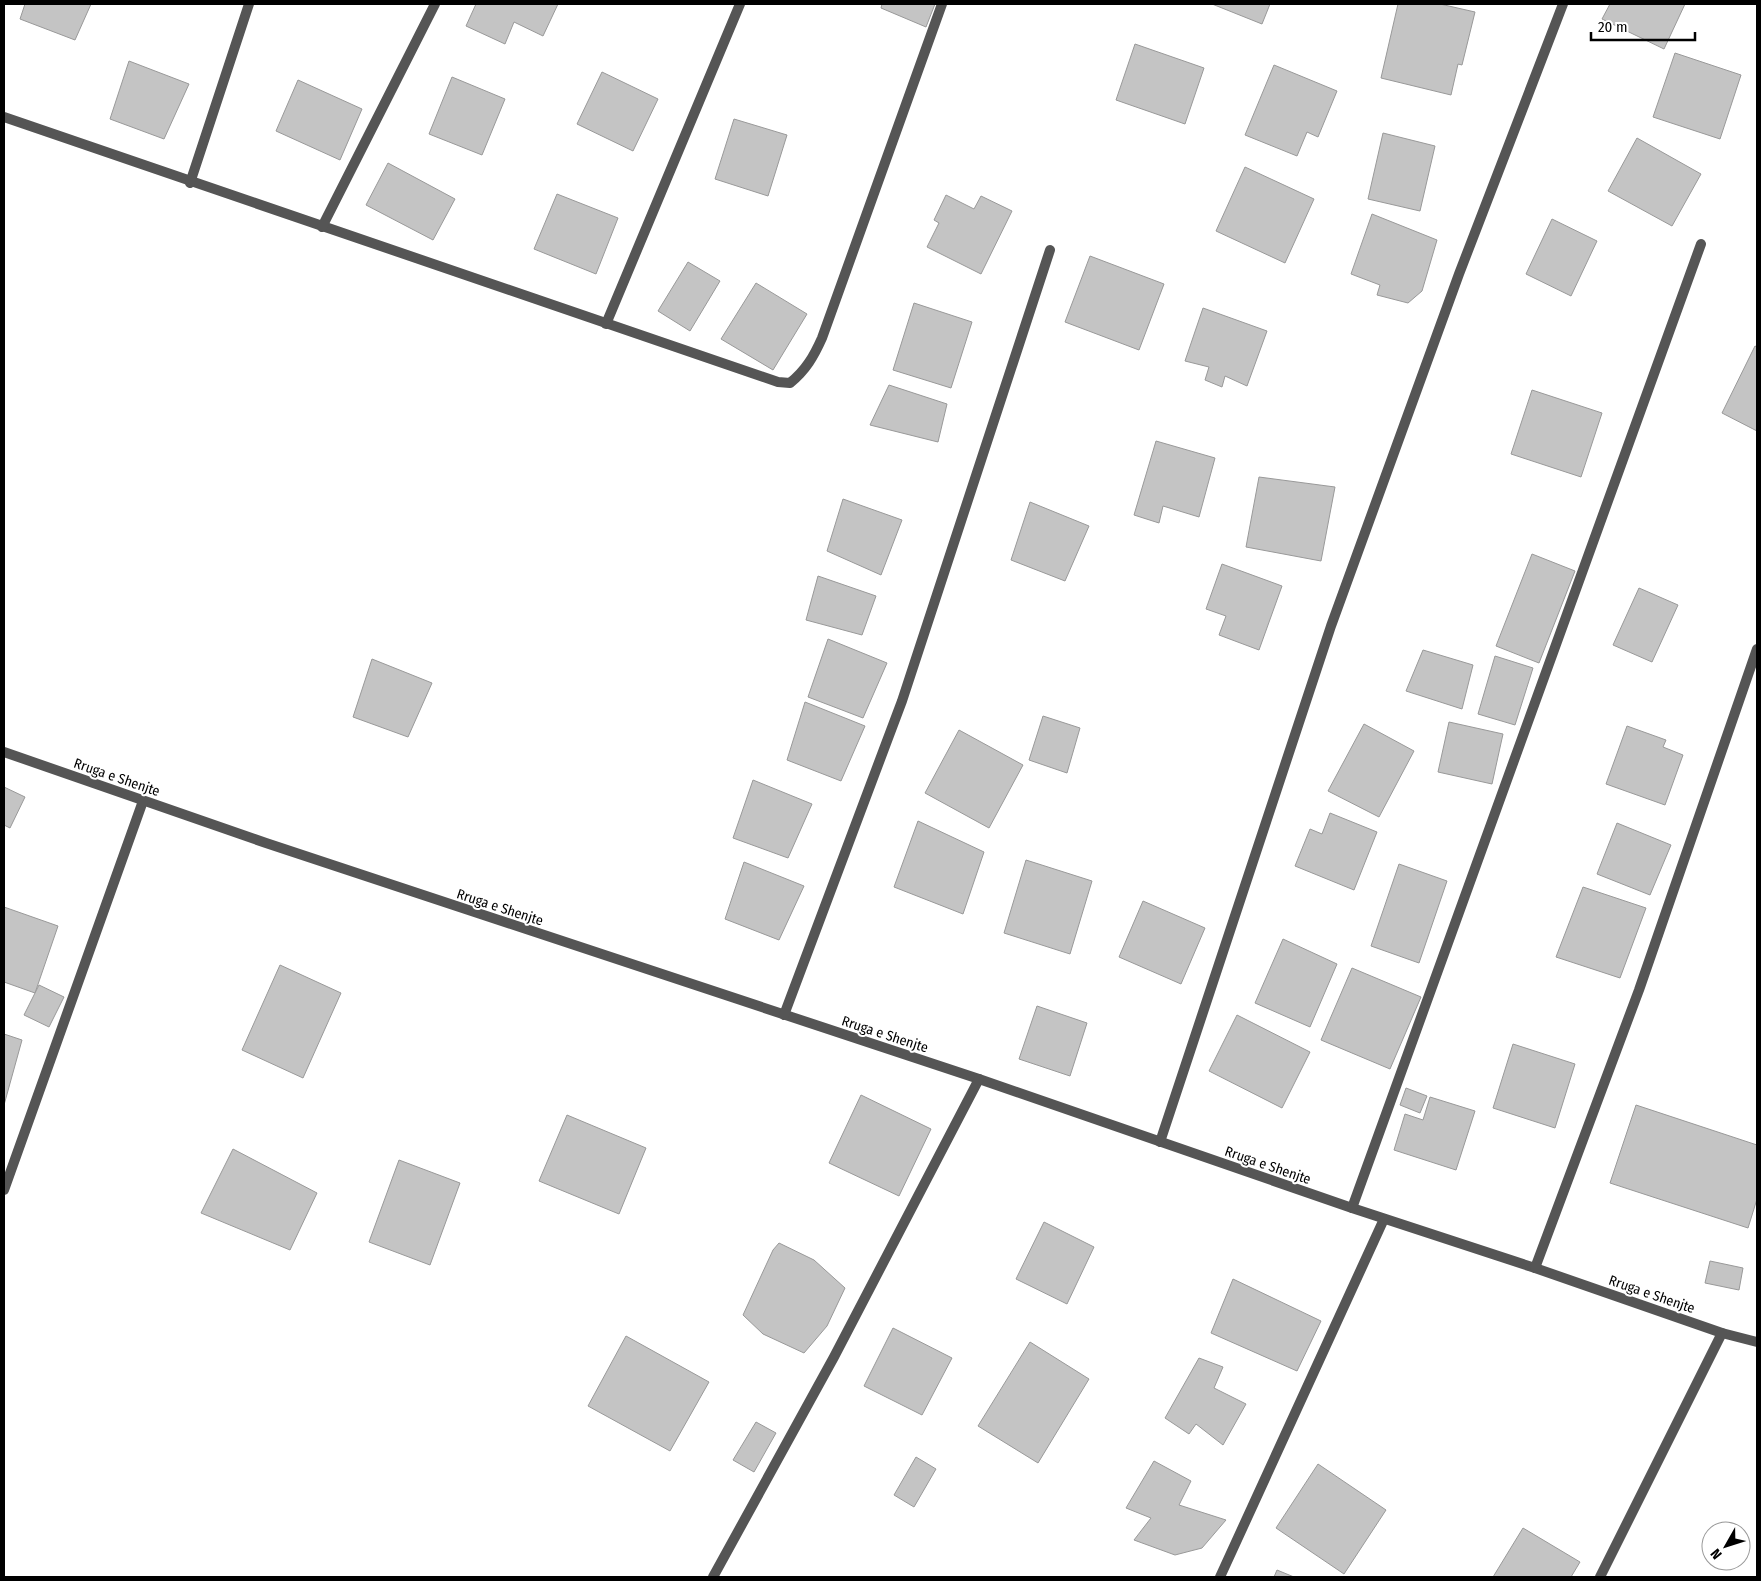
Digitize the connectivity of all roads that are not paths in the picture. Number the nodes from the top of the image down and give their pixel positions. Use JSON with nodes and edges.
{"nodes":[{"id":1,"x":249,"y":4,"type":"edge"},
{"id":2,"x":436,"y":4,"type":"edge"},
{"id":3,"x":740,"y":4,"type":"edge"},
{"id":4,"x":942,"y":4,"type":"edge"},
{"id":5,"x":1563,"y":4,"type":"edge"},
{"id":6,"x":4,"y":117,"type":"edge"},
{"id":7,"x":190,"y":183,"type":"junction"},
{"id":8,"x":322,"y":227,"type":"junction"},
{"id":9,"x":1701,"y":244,"type":"dead end"},
{"id":10,"x":1050,"y":250,"type":"dead end"},
{"id":11,"x":606,"y":324,"type":"junction"},
{"id":12,"x":1757,"y":649,"type":"edge"},
{"id":13,"x":4,"y":752,"type":"edge"},
{"id":14,"x":143,"y":801,"type":"junction"},
{"id":15,"x":784,"y":1015,"type":"junction"},
{"id":16,"x":979,"y":1079,"type":"junction"},
{"id":17,"x":1160,"y":1142,"type":"junction"},
{"id":18,"x":4,"y":1190,"type":"edge"},
{"id":19,"x":1352,"y":1208,"type":"junction"},
{"id":20,"x":1384,"y":1219,"type":"junction"},
{"id":21,"x":1535,"y":1268,"type":"junction"},
{"id":22,"x":1722,"y":1332,"type":"junction"},
{"id":23,"x":1757,"y":1342,"type":"edge"},
{"id":24,"x":713,"y":1577,"type":"edge"},
{"id":25,"x":1220,"y":1577,"type":"edge"},
{"id":26,"x":1600,"y":1577,"type":"edge"}],
"edges":[{"from":1,"to":7,"type":"street"},
{"from":2,"to":8,"type":"street"},
{"from":3,"to":11,"type":"street"},
{"from":4,"to":11,"type":"street"},
{"from":5,"to":17,"type":"street"},
{"from":6,"to":7,"type":"street"},
{"from":7,"to":8,"type":"street"},
{"from":8,"to":11,"type":"street"},
{"from":9,"to":19,"type":"street"},
{"from":10,"to":15,"type":"street"},
{"from":12,"to":21,"type":"street"},
{"from":13,"to":14,"type":"street","name":"Rruga e Shenjte"},
{"from":14,"to":15,"type":"street","name":"Rruga e Shenjte"},
{"from":14,"to":18,"type":"street"},
{"from":15,"to":16,"type":"street","name":"Rruga e Shenjte"},
{"from":16,"to":17,"type":"street","name":"Rruga e Shenjte"},
{"from":16,"to":24,"type":"street"},
{"from":17,"to":19,"type":"street","name":"Rruga e Shenjte"},
{"from":19,"to":20,"type":"street","name":"Rruga e Shenjte"},
{"from":20,"to":21,"type":"street","name":"Rruga e Shenjte"},
{"from":20,"to":25,"type":"street"},
{"from":21,"to":22,"type":"street","name":"Rruga e Shenjte"},
{"from":22,"to":23,"type":"street","name":"Rruga e Shenjte"},
{"from":22,"to":26,"type":"street"}]}
